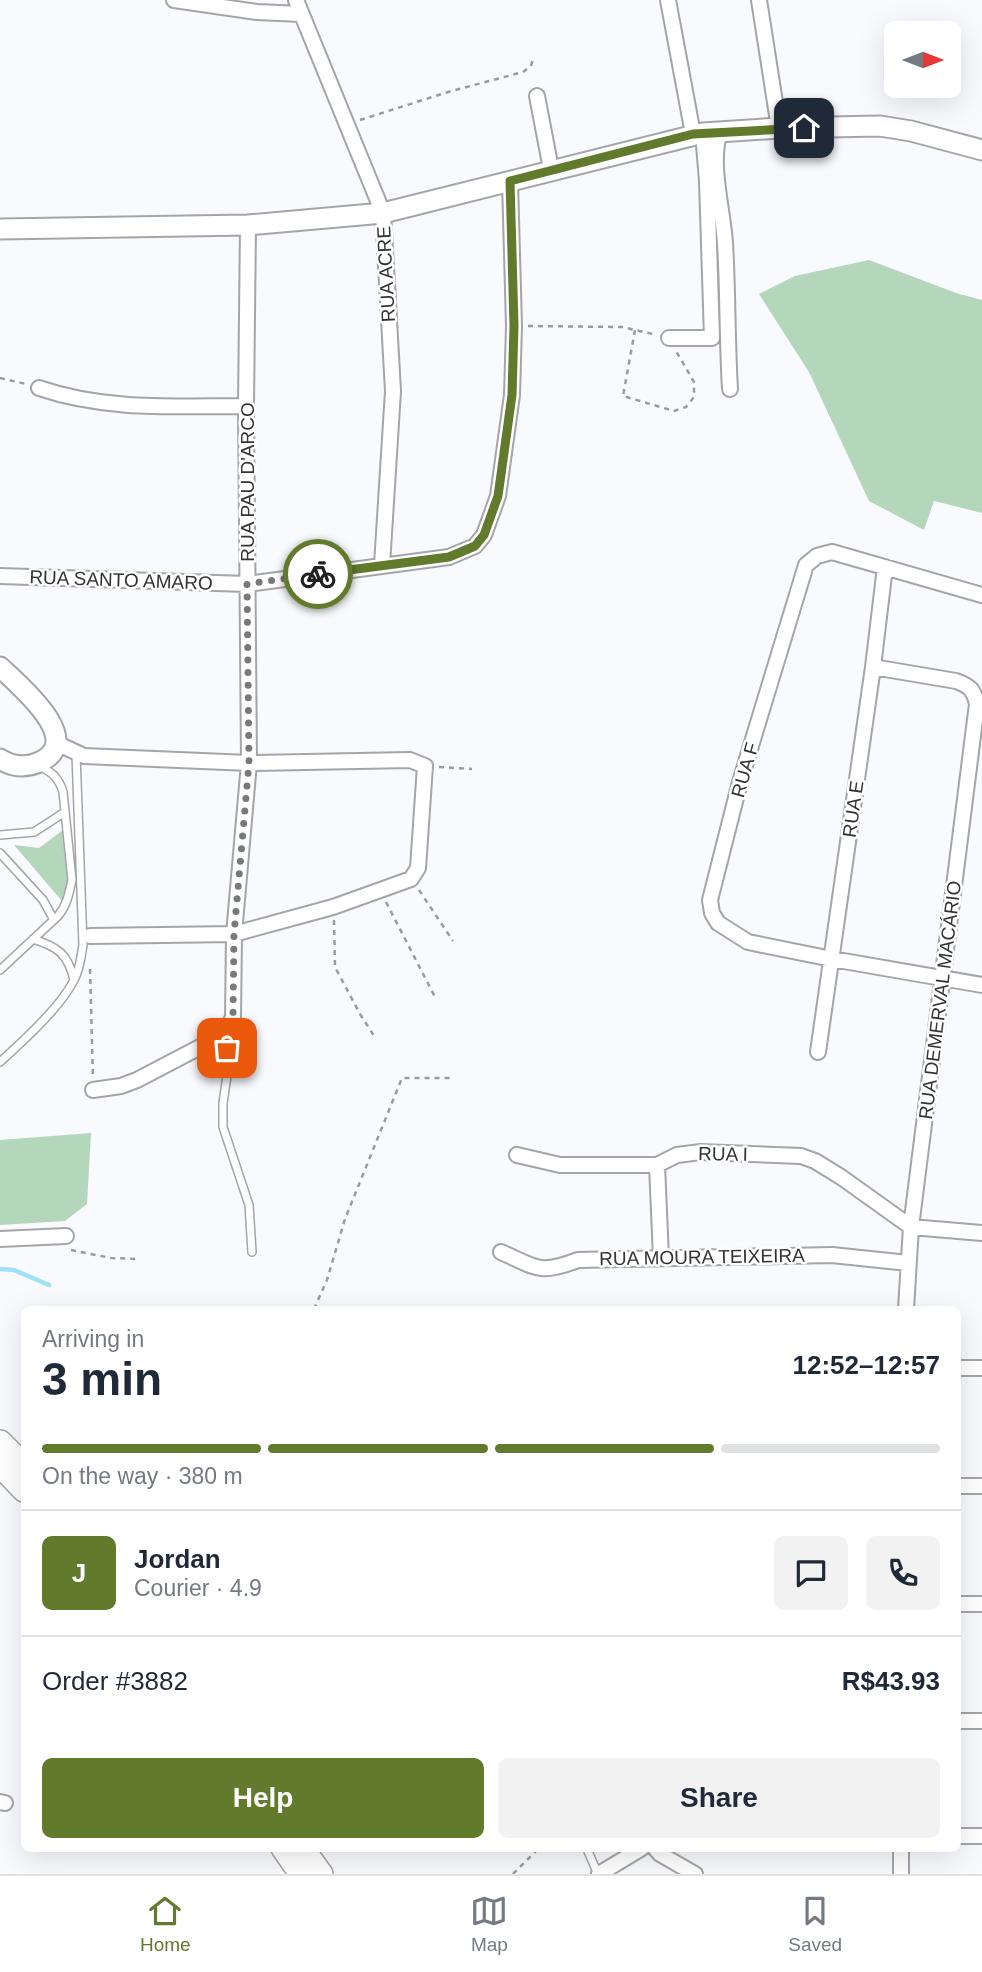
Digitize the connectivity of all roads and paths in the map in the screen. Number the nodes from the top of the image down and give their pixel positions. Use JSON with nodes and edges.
{"nodes":[{"id":1,"x":174,"y":0,"type":"edge"},
{"id":2,"x":668,"y":0,"type":"edge"},
{"id":3,"x":759,"y":0,"type":"edge"},
{"id":4,"x":299,"y":7,"type":"edge"},
{"id":5,"x":533,"y":60,"type":"dead end"},
{"id":6,"x":537,"y":96,"type":"dead end"},
{"id":7,"x":347,"y":124,"type":"junction"},
{"id":8,"x":779,"y":128,"type":"junction"},
{"id":9,"x":705,"y":133,"type":"junction"},
{"id":10,"x":982,"y":150,"type":"edge"},
{"id":11,"x":551,"y":169,"type":"junction"},
{"id":12,"x":510,"y":181,"type":"junction"},
{"id":13,"x":383,"y":213,"type":"junction"},
{"id":14,"x":248,"y":225,"type":"junction"},
{"id":15,"x":0,"y":229,"type":"edge"},
{"id":16,"x":514,"y":326,"type":"junction"},
{"id":17,"x":635,"y":330,"type":"junction"},
{"id":18,"x":669,"y":338,"type":"junction"},
{"id":19,"x":0,"y":378,"type":"edge"},
{"id":20,"x":39,"y":388,"type":"joint"},
{"id":21,"x":730,"y":389,"type":"dead end"},
{"id":22,"x":246,"y":406,"type":"junction"},
{"id":23,"x":382,"y":565,"type":"junction"},
{"id":24,"x":885,"y":566,"type":"junction"},
{"id":25,"x":0,"y":576,"type":"edge"},
{"id":26,"x":247,"y":584,"type":"junction"},
{"id":27,"x":982,"y":594,"type":"edge"},
{"id":28,"x":0,"y":667,"type":"edge"},
{"id":29,"x":873,"y":667,"type":"junction"},
{"id":30,"x":56,"y":743,"type":"junction"},
{"id":31,"x":76,"y":753,"type":"junction"},
{"id":32,"x":0,"y":759,"type":"edge"},
{"id":33,"x":249,"y":763,"type":"junction"},
{"id":34,"x":35,"y":764,"type":"junction"},
{"id":35,"x":425,"y":766,"type":"junction"},
{"id":36,"x":472,"y":769,"type":"dead end"},
{"id":37,"x":65,"y":812,"type":"junction"},
{"id":38,"x":0,"y":835,"type":"edge"},
{"id":39,"x":0,"y":853,"type":"edge"},
{"id":40,"x":411,"y":879,"type":"junction"},
{"id":41,"x":380,"y":890,"type":"junction"},
{"id":42,"x":333,"y":907,"type":"junction"},
{"id":43,"x":54,"y":920,"type":"junction"},
{"id":44,"x":234,"y":934,"type":"junction"},
{"id":45,"x":90,"y":936,"type":"dead end"},
{"id":46,"x":33,"y":939,"type":"junction"},
{"id":47,"x":453,"y":941,"type":"dead end"},
{"id":48,"x":832,"y":959,"type":"junction"},
{"id":49,"x":0,"y":970,"type":"edge"},
{"id":50,"x":74,"y":979,"type":"junction"},
{"id":51,"x":943,"y":979,"type":"junction"},
{"id":52,"x":982,"y":985,"type":"edge"},
{"id":53,"x":435,"y":997,"type":"dead end"},
{"id":54,"x":225,"y":1034,"type":"junction"},
{"id":55,"x":376,"y":1039,"type":"dead end"},
{"id":56,"x":818,"y":1052,"type":"dead end"},
{"id":57,"x":0,"y":1062,"type":"edge"},
{"id":58,"x":450,"y":1078,"type":"dead end"},
{"id":59,"x":93,"y":1090,"type":"dead end"},
{"id":60,"x":517,"y":1156,"type":"dead end"},
{"id":61,"x":657,"y":1165,"type":"junction"},
{"id":62,"x":911,"y":1227,"type":"junction"},
{"id":63,"x":982,"y":1233,"type":"edge"},
{"id":64,"x":0,"y":1239,"type":"edge"},
{"id":65,"x":64,"y":1242,"type":"joint"},
{"id":66,"x":253,"y":1252,"type":"dead end"},
{"id":67,"x":502,"y":1252,"type":"dead end"},
{"id":68,"x":661,"y":1258,"type":"junction"},
{"id":69,"x":137,"y":1259,"type":"dead end"},
{"id":70,"x":908,"y":1263,"type":"junction"},
{"id":71,"x":315,"y":1306,"type":"edge"},
{"id":72,"x":906,"y":1306,"type":"edge"},
{"id":73,"x":961,"y":1368,"type":"edge"},
{"id":74,"x":982,"y":1368,"type":"edge"},
{"id":75,"x":0,"y":1442,"type":"edge"},
{"id":76,"x":21,"y":1463,"type":"edge"},
{"id":77,"x":0,"y":1465,"type":"edge"},
{"id":78,"x":961,"y":1486,"type":"edge"},
{"id":79,"x":982,"y":1486,"type":"edge"},
{"id":80,"x":21,"y":1487,"type":"edge"},
{"id":81,"x":961,"y":1604,"type":"edge"},
{"id":82,"x":982,"y":1604,"type":"edge"},
{"id":83,"x":961,"y":1721,"type":"edge"},
{"id":84,"x":982,"y":1721,"type":"edge"},
{"id":85,"x":961,"y":1836,"type":"edge"},
{"id":86,"x":982,"y":1836,"type":"edge"},
{"id":87,"x":286,"y":1852,"type":"edge"},
{"id":88,"x":305,"y":1852,"type":"edge"},
{"id":89,"x":535,"y":1852,"type":"edge"},
{"id":90,"x":588,"y":1852,"type":"edge"},
{"id":91,"x":635,"y":1852,"type":"edge"},
{"id":92,"x":658,"y":1852,"type":"edge"},
{"id":93,"x":901,"y":1852,"type":"edge"},
{"id":94,"x":598,"y":1873,"type":"edge"},
{"id":95,"x":301,"y":1874,"type":"edge"},
{"id":96,"x":321,"y":1874,"type":"edge"},
{"id":97,"x":513,"y":1874,"type":"edge"},
{"id":98,"x":695,"y":1874,"type":"edge"},
{"id":99,"x":901,"y":1874,"type":"edge"}],
"edges":[{"from":1,"to":4,"type":"street"},
{"from":2,"to":9,"type":"street"},
{"from":3,"to":8,"type":"street"},
{"from":4,"to":7,"type":"street","name":"RUA ACRE"},
{"from":5,"to":7,"type":"path"},
{"from":6,"to":11,"type":"street"},
{"from":7,"to":13,"type":"street","name":"RUA ACRE"},
{"from":8,"to":9,"type":"street"},
{"from":8,"to":10,"type":"street"},
{"from":9,"to":11,"type":"street"},
{"from":9,"to":18,"type":"street"},
{"from":9,"to":21,"type":"street"},
{"from":11,"to":12,"type":"street"},
{"from":12,"to":13,"type":"street"},
{"from":12,"to":16,"type":"street"},
{"from":13,"to":14,"type":"street"},
{"from":13,"to":23,"type":"street","name":"RUA ACRE"},
{"from":14,"to":15,"type":"street"},
{"from":14,"to":22,"type":"street","name":"RUA PAU D'ARCO"},
{"from":16,"to":17,"type":"path"},
{"from":16,"to":23,"type":"street","name":"RUA SANTO AMARO"},
{"from":17,"to":18,"type":"path"},
{"from":17,"to":18,"type":"path"},
{"from":19,"to":20,"type":"path"},
{"from":20,"to":22,"type":"street"},
{"from":22,"to":26,"type":"street","name":"RUA PAU D'ARCO"},
{"from":23,"to":26,"type":"street","name":"RUA SANTO AMARO"},
{"from":24,"to":27,"type":"street","name":"RUA F"},
{"from":24,"to":29,"type":"street","name":"RUA E"},
{"from":24,"to":48,"type":"street","name":"RUA F"},
{"from":25,"to":26,"type":"street","name":"RUA SANTO AMARO"},
{"from":26,"to":33,"type":"street","name":"RUA PAU D'ARCO"},
{"from":28,"to":30,"type":"street"},
{"from":29,"to":48,"type":"street","name":"RUA E"},
{"from":29,"to":51,"type":"street","name":"RUA DEMERVAL MACÁRIO"},
{"from":30,"to":31,"type":"street"},
{"from":30,"to":34,"type":"street"},
{"from":31,"to":33,"type":"street"},
{"from":31,"to":50,"type":"lane"},
{"from":32,"to":34,"type":"street"},
{"from":33,"to":35,"type":"street"},
{"from":33,"to":44,"type":"street","name":"RUA PAU D'ARCO"},
{"from":34,"to":37,"type":"lane"},
{"from":35,"to":36,"type":"path"},
{"from":35,"to":40,"type":"street"},
{"from":37,"to":38,"type":"lane"},
{"from":37,"to":43,"type":"lane"},
{"from":39,"to":43,"type":"lane"},
{"from":40,"to":41,"type":"street"},
{"from":40,"to":47,"type":"path"},
{"from":41,"to":42,"type":"street"},
{"from":41,"to":53,"type":"path"},
{"from":42,"to":44,"type":"street"},
{"from":42,"to":55,"type":"path"},
{"from":43,"to":46,"type":"lane"},
{"from":44,"to":45,"type":"street"},
{"from":44,"to":54,"type":"street","name":"RUA PAU D'ARCO"},
{"from":46,"to":49,"type":"lane"},
{"from":46,"to":50,"type":"lane"},
{"from":48,"to":51,"type":"street"},
{"from":48,"to":56,"type":"street","name":"RUA E"},
{"from":50,"to":57,"type":"lane"},
{"from":51,"to":52,"type":"street"},
{"from":51,"to":62,"type":"street","name":"RUA DEMERVAL MACÁRIO"},
{"from":54,"to":59,"type":"street"},
{"from":54,"to":66,"type":"lane"},
{"from":58,"to":71,"type":"path"},
{"from":60,"to":61,"type":"street","name":"RUA I"},
{"from":61,"to":62,"type":"street","name":"RUA I"},
{"from":61,"to":68,"type":"street"},
{"from":62,"to":63,"type":"street"},
{"from":62,"to":70,"type":"street","name":"RUA DEMERVAL MACÁRIO"},
{"from":64,"to":65,"type":"street"},
{"from":65,"to":69,"type":"path"},
{"from":67,"to":68,"type":"street","name":"RUA MOURA TEIXEIRA"},
{"from":68,"to":70,"type":"street","name":"RUA MOURA TEIXEIRA"},
{"from":70,"to":72,"type":"street","name":"RUA DEMERVAL MACÁRIO"},
{"from":73,"to":74,"type":"street"},
{"from":75,"to":76,"type":"main road"},
{"from":77,"to":80,"type":"main road"},
{"from":78,"to":79,"type":"street"},
{"from":81,"to":82,"type":"street"},
{"from":83,"to":84,"type":"street"},
{"from":85,"to":86,"type":"street"},
{"from":87,"to":95,"type":"main road"},
{"from":88,"to":96,"type":"main road"},
{"from":89,"to":97,"type":"path"},
{"from":90,"to":94,"type":"lane"},
{"from":91,"to":94,"type":"street"},
{"from":92,"to":98,"type":"street"},
{"from":93,"to":99,"type":"street"}]}
